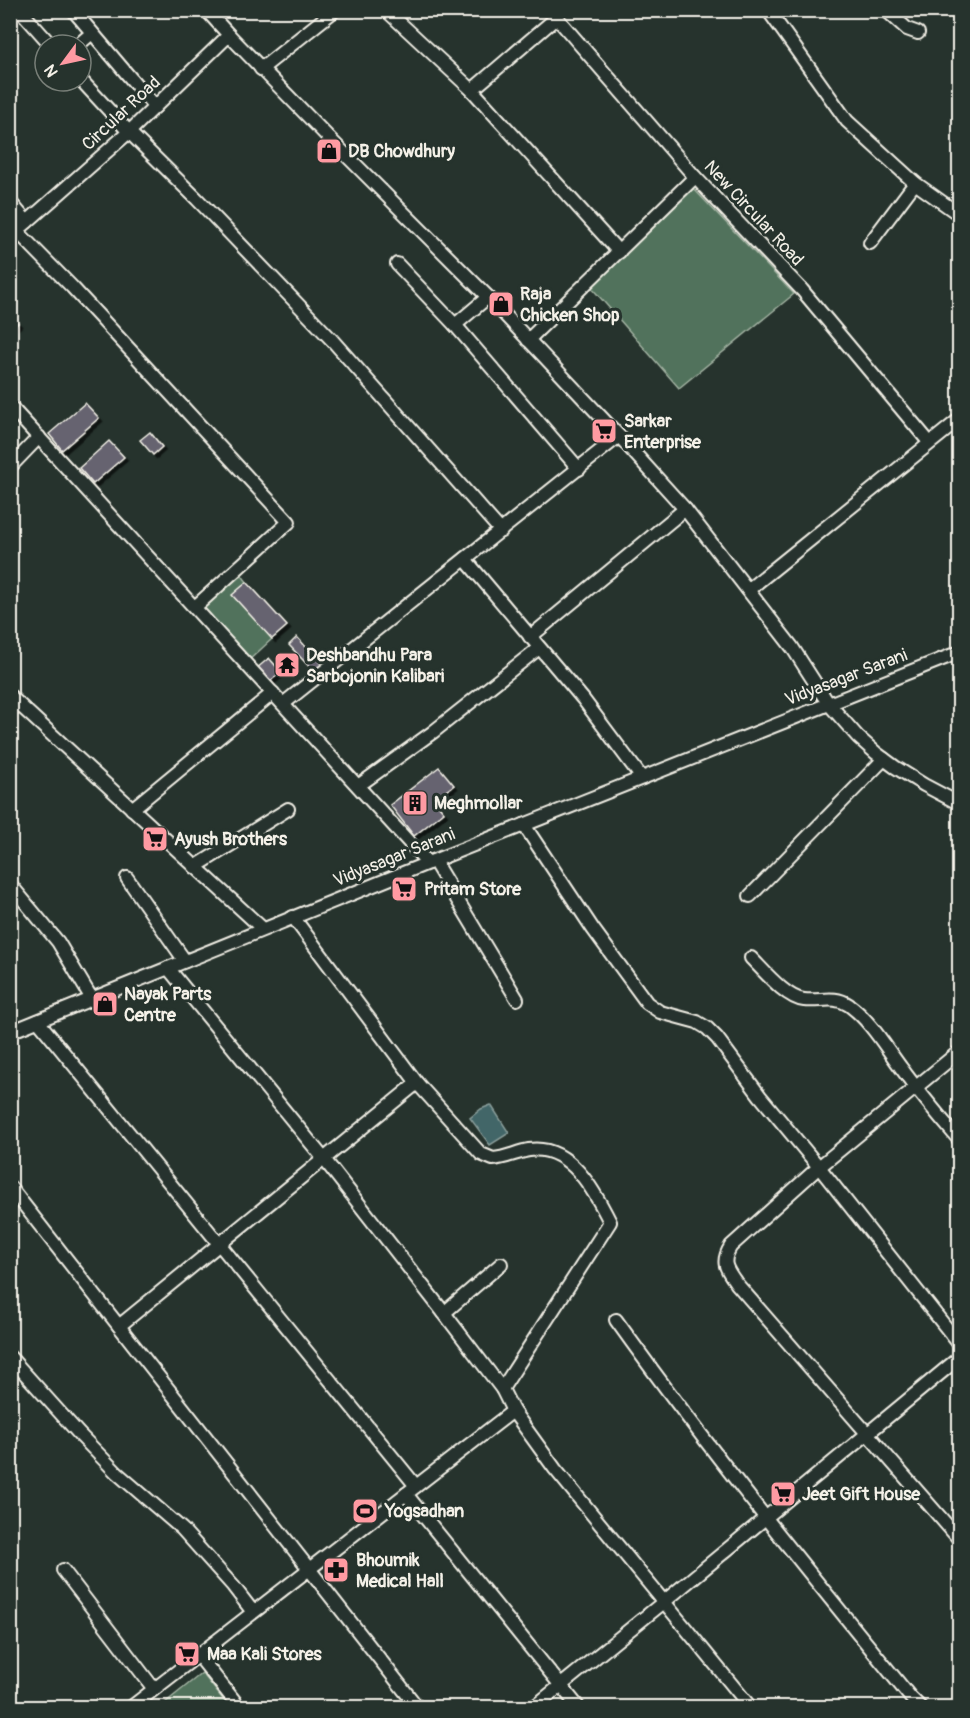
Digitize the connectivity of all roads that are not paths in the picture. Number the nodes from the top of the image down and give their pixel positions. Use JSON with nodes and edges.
{"nodes":[{"id":1,"x":20,"y":10,"type":"edge"},
{"id":2,"x":73,"y":10,"type":"edge"},
{"id":3,"x":335,"y":10,"type":"edge"},
{"id":4,"x":386,"y":10,"type":"edge"},
{"id":5,"x":768,"y":10,"type":"edge"},
{"id":6,"x":886,"y":10,"type":"edge"},
{"id":7,"x":209,"y":11,"type":"edge"},
{"id":8,"x":553,"y":14,"type":"edge"},
{"id":9,"x":40,"y":33,"type":"edge"},
{"id":10,"x":92,"y":33,"type":"edge"},
{"id":11,"x":918,"y":33,"type":"dead end"},
{"id":12,"x":93,"y":34,"type":"edge"},
{"id":13,"x":229,"y":35,"type":"junction"},
{"id":14,"x":261,"y":69,"type":"junction"},
{"id":15,"x":472,"y":90,"type":"junction"},
{"id":16,"x":93,"y":93,"type":"edge"},
{"id":17,"x":155,"y":107,"type":"junction"},
{"id":18,"x":129,"y":132,"type":"junction"},
{"id":19,"x":695,"y":177,"type":"junction"},
{"id":20,"x":915,"y":183,"type":"junction"},
{"id":21,"x":10,"y":202,"type":"edge"},
{"id":22,"x":960,"y":215,"type":"edge"},
{"id":23,"x":18,"y":230,"type":"edge"},
{"id":24,"x":870,"y":243,"type":"dead end"},
{"id":25,"x":619,"y":252,"type":"junction"},
{"id":26,"x":398,"y":264,"type":"dead end"},
{"id":27,"x":488,"y":297,"type":"junction"},
{"id":28,"x":455,"y":325,"type":"junction"},
{"id":29,"x":528,"y":340,"type":"junction"},
{"id":30,"x":10,"y":406,"type":"edge"},
{"id":31,"x":960,"y":419,"type":"edge"},
{"id":32,"x":619,"y":436,"type":"junction"},
{"id":33,"x":39,"y":437,"type":"junction"},
{"id":34,"x":929,"y":442,"type":"junction"},
{"id":35,"x":10,"y":466,"type":"edge"},
{"id":36,"x":579,"y":469,"type":"junction"},
{"id":37,"x":685,"y":509,"type":"junction"},
{"id":38,"x":501,"y":531,"type":"junction"},
{"id":39,"x":465,"y":559,"type":"junction"},
{"id":40,"x":748,"y":590,"type":"junction"},
{"id":41,"x":195,"y":607,"type":"junction"},
{"id":42,"x":530,"y":636,"type":"junction"},
{"id":43,"x":540,"y":648,"type":"junction"},
{"id":44,"x":960,"y":652,"type":"edge"},
{"id":45,"x":273,"y":693,"type":"junction"},
{"id":46,"x":10,"y":696,"type":"edge"},
{"id":47,"x":828,"y":703,"type":"junction"},
{"id":48,"x":283,"y":704,"type":"junction"},
{"id":49,"x":884,"y":759,"type":"junction"},
{"id":50,"x":642,"y":778,"type":"junction"},
{"id":51,"x":358,"y":786,"type":"junction"},
{"id":52,"x":960,"y":804,"type":"edge"},
{"id":53,"x":132,"y":809,"type":"junction"},
{"id":54,"x":288,"y":809,"type":"dead end"},
{"id":55,"x":524,"y":825,"type":"junction"},
{"id":56,"x":431,"y":862,"type":"junction"},
{"id":57,"x":195,"y":867,"type":"junction"},
{"id":58,"x":127,"y":878,"type":"dead end"},
{"id":59,"x":10,"y":884,"type":"edge"},
{"id":60,"x":750,"y":896,"type":"dead end"},
{"id":61,"x":293,"y":917,"type":"junction"},
{"id":62,"x":263,"y":930,"type":"junction"},
{"id":63,"x":751,"y":958,"type":"dead end"},
{"id":64,"x":185,"y":961,"type":"junction"},
{"id":65,"x":168,"y":968,"type":"junction"},
{"id":66,"x":92,"y":999,"type":"junction"},
{"id":67,"x":517,"y":999,"type":"dead end"},
{"id":68,"x":38,"y":1021,"type":"junction"},
{"id":69,"x":10,"y":1032,"type":"edge"},
{"id":70,"x":960,"y":1051,"type":"edge"},
{"id":71,"x":417,"y":1083,"type":"junction"},
{"id":72,"x":915,"y":1086,"type":"junction"},
{"id":73,"x":960,"y":1141,"type":"edge"},
{"id":74,"x":324,"y":1159,"type":"junction"},
{"id":75,"x":819,"y":1167,"type":"junction"},
{"id":76,"x":10,"y":1187,"type":"edge"},
{"id":77,"x":219,"y":1244,"type":"junction"},
{"id":78,"x":501,"y":1264,"type":"dead end"},
{"id":79,"x":444,"y":1313,"type":"junction"},
{"id":80,"x":616,"y":1320,"type":"dead end"},
{"id":81,"x":119,"y":1326,"type":"junction"},
{"id":82,"x":960,"y":1345,"type":"edge"},
{"id":83,"x":960,"y":1357,"type":"edge"},
{"id":84,"x":10,"y":1358,"type":"edge"},
{"id":85,"x":502,"y":1389,"type":"junction"},
{"id":86,"x":513,"y":1411,"type":"junction"},
{"id":87,"x":868,"y":1434,"type":"junction"},
{"id":88,"x":411,"y":1490,"type":"junction"},
{"id":89,"x":765,"y":1519,"type":"junction"},
{"id":90,"x":960,"y":1540,"type":"edge"},
{"id":91,"x":309,"y":1569,"type":"junction"},
{"id":92,"x":63,"y":1570,"type":"dead end"},
{"id":93,"x":665,"y":1601,"type":"junction"},
{"id":94,"x":253,"y":1612,"type":"junction"},
{"id":95,"x":198,"y":1655,"type":"junction"},
{"id":96,"x":561,"y":1685,"type":"junction"},
{"id":97,"x":154,"y":1689,"type":"junction"},
{"id":98,"x":130,"y":1707,"type":"edge"},
{"id":99,"x":240,"y":1707,"type":"edge"},
{"id":100,"x":418,"y":1707,"type":"edge"},
{"id":101,"x":533,"y":1707,"type":"edge"},
{"id":102,"x":579,"y":1707,"type":"edge"},
{"id":103,"x":751,"y":1707,"type":"edge"},
{"id":104,"x":921,"y":1707,"type":"edge"}],
"edges":[{"from":1,"to":9,"type":"street"},
{"from":2,"to":10,"type":"street"},
{"from":3,"to":14,"type":"street"},
{"from":4,"to":15,"type":"street"},
{"from":5,"to":20,"type":"street"},
{"from":6,"to":11,"type":"street"},
{"from":7,"to":13,"type":"street"},
{"from":8,"to":15,"type":"street"},
{"from":8,"to":19,"type":"street","name":"New Circular Road"},
{"from":12,"to":17,"type":"street"},
{"from":13,"to":14,"type":"street"},
{"from":13,"to":17,"type":"street","name":"Circular Road"},
{"from":14,"to":27,"type":"street"},
{"from":15,"to":25,"type":"street"},
{"from":16,"to":18,"type":"street"},
{"from":17,"to":18,"type":"street","name":"Circular Road"},
{"from":18,"to":23,"type":"street","name":"Circular Road"},
{"from":18,"to":38,"type":"street"},
{"from":19,"to":25,"type":"street"},
{"from":19,"to":34,"type":"street","name":"New Circular Road"},
{"from":20,"to":22,"type":"street"},
{"from":20,"to":24,"type":"street"},
{"from":21,"to":23,"type":"street"},
{"from":23,"to":41,"type":"street"},
{"from":25,"to":29,"type":"street"},
{"from":26,"to":28,"type":"street"},
{"from":27,"to":28,"type":"street"},
{"from":27,"to":29,"type":"street"},
{"from":28,"to":36,"type":"street"},
{"from":29,"to":32,"type":"street"},
{"from":30,"to":33,"type":"street"},
{"from":31,"to":34,"type":"street"},
{"from":32,"to":36,"type":"street"},
{"from":32,"to":37,"type":"street"},
{"from":33,"to":35,"type":"street"},
{"from":33,"to":41,"type":"street"},
{"from":34,"to":40,"type":"street"},
{"from":36,"to":38,"type":"street"},
{"from":37,"to":40,"type":"street"},
{"from":37,"to":42,"type":"street"},
{"from":38,"to":39,"type":"street"},
{"from":39,"to":42,"type":"street"},
{"from":39,"to":48,"type":"street"},
{"from":40,"to":47,"type":"street"},
{"from":41,"to":45,"type":"street"},
{"from":42,"to":43,"type":"street"},
{"from":43,"to":50,"type":"street"},
{"from":43,"to":51,"type":"street"},
{"from":44,"to":47,"type":"street","name":"Vidyasagar Sarani"},
{"from":45,"to":48,"type":"street"},
{"from":45,"to":53,"type":"street"},
{"from":46,"to":53,"type":"street"},
{"from":47,"to":49,"type":"street"},
{"from":47,"to":50,"type":"street","name":"Vidyasagar Sarani"},
{"from":48,"to":51,"type":"street"},
{"from":49,"to":52,"type":"street"},
{"from":49,"to":60,"type":"street"},
{"from":50,"to":55,"type":"street","name":"Vidyasagar Sarani"},
{"from":51,"to":56,"type":"street"},
{"from":53,"to":57,"type":"street"},
{"from":54,"to":57,"type":"street"},
{"from":55,"to":56,"type":"street","name":"Vidyasagar Sarani"},
{"from":55,"to":75,"type":"street"},
{"from":56,"to":61,"type":"street","name":"Vidyasagar Sarani"},
{"from":56,"to":67,"type":"street"},
{"from":57,"to":62,"type":"street"},
{"from":58,"to":64,"type":"street"},
{"from":59,"to":66,"type":"street"},
{"from":61,"to":62,"type":"street","name":"Vidyasagar Sarani"},
{"from":61,"to":71,"type":"street"},
{"from":62,"to":64,"type":"street","name":"Vidyasagar Sarani"},
{"from":63,"to":72,"type":"street"},
{"from":64,"to":65,"type":"street","name":"Vidyasagar Sarani"},
{"from":65,"to":66,"type":"street","name":"Vidyasagar Sarani"},
{"from":65,"to":74,"type":"street"},
{"from":66,"to":68,"type":"street","name":"Vidyasagar Sarani"},
{"from":68,"to":69,"type":"street","name":"Vidyasagar Sarani"},
{"from":68,"to":77,"type":"street"},
{"from":70,"to":72,"type":"street"},
{"from":71,"to":74,"type":"street"},
{"from":71,"to":85,"type":"street"},
{"from":72,"to":73,"type":"street"},
{"from":72,"to":75,"type":"street"},
{"from":74,"to":77,"type":"street"},
{"from":74,"to":79,"type":"street"},
{"from":75,"to":82,"type":"street"},
{"from":75,"to":87,"type":"street"},
{"from":76,"to":81,"type":"street"},
{"from":77,"to":81,"type":"street"},
{"from":77,"to":88,"type":"street"},
{"from":78,"to":79,"type":"street"},
{"from":79,"to":85,"type":"street"},
{"from":80,"to":89,"type":"street"},
{"from":81,"to":91,"type":"street"},
{"from":83,"to":87,"type":"street"},
{"from":84,"to":94,"type":"street"},
{"from":85,"to":86,"type":"street"},
{"from":86,"to":88,"type":"street"},
{"from":86,"to":93,"type":"street"},
{"from":87,"to":89,"type":"street"},
{"from":87,"to":90,"type":"street"},
{"from":88,"to":91,"type":"street"},
{"from":88,"to":96,"type":"street"},
{"from":89,"to":93,"type":"street"},
{"from":89,"to":104,"type":"street"},
{"from":91,"to":94,"type":"street"},
{"from":91,"to":100,"type":"street"},
{"from":92,"to":97,"type":"street"},
{"from":93,"to":96,"type":"street"},
{"from":93,"to":103,"type":"street"},
{"from":94,"to":95,"type":"street"},
{"from":95,"to":97,"type":"street"},
{"from":95,"to":99,"type":"street"},
{"from":96,"to":101,"type":"street"},
{"from":96,"to":102,"type":"street"},
{"from":97,"to":98,"type":"street"}]}
